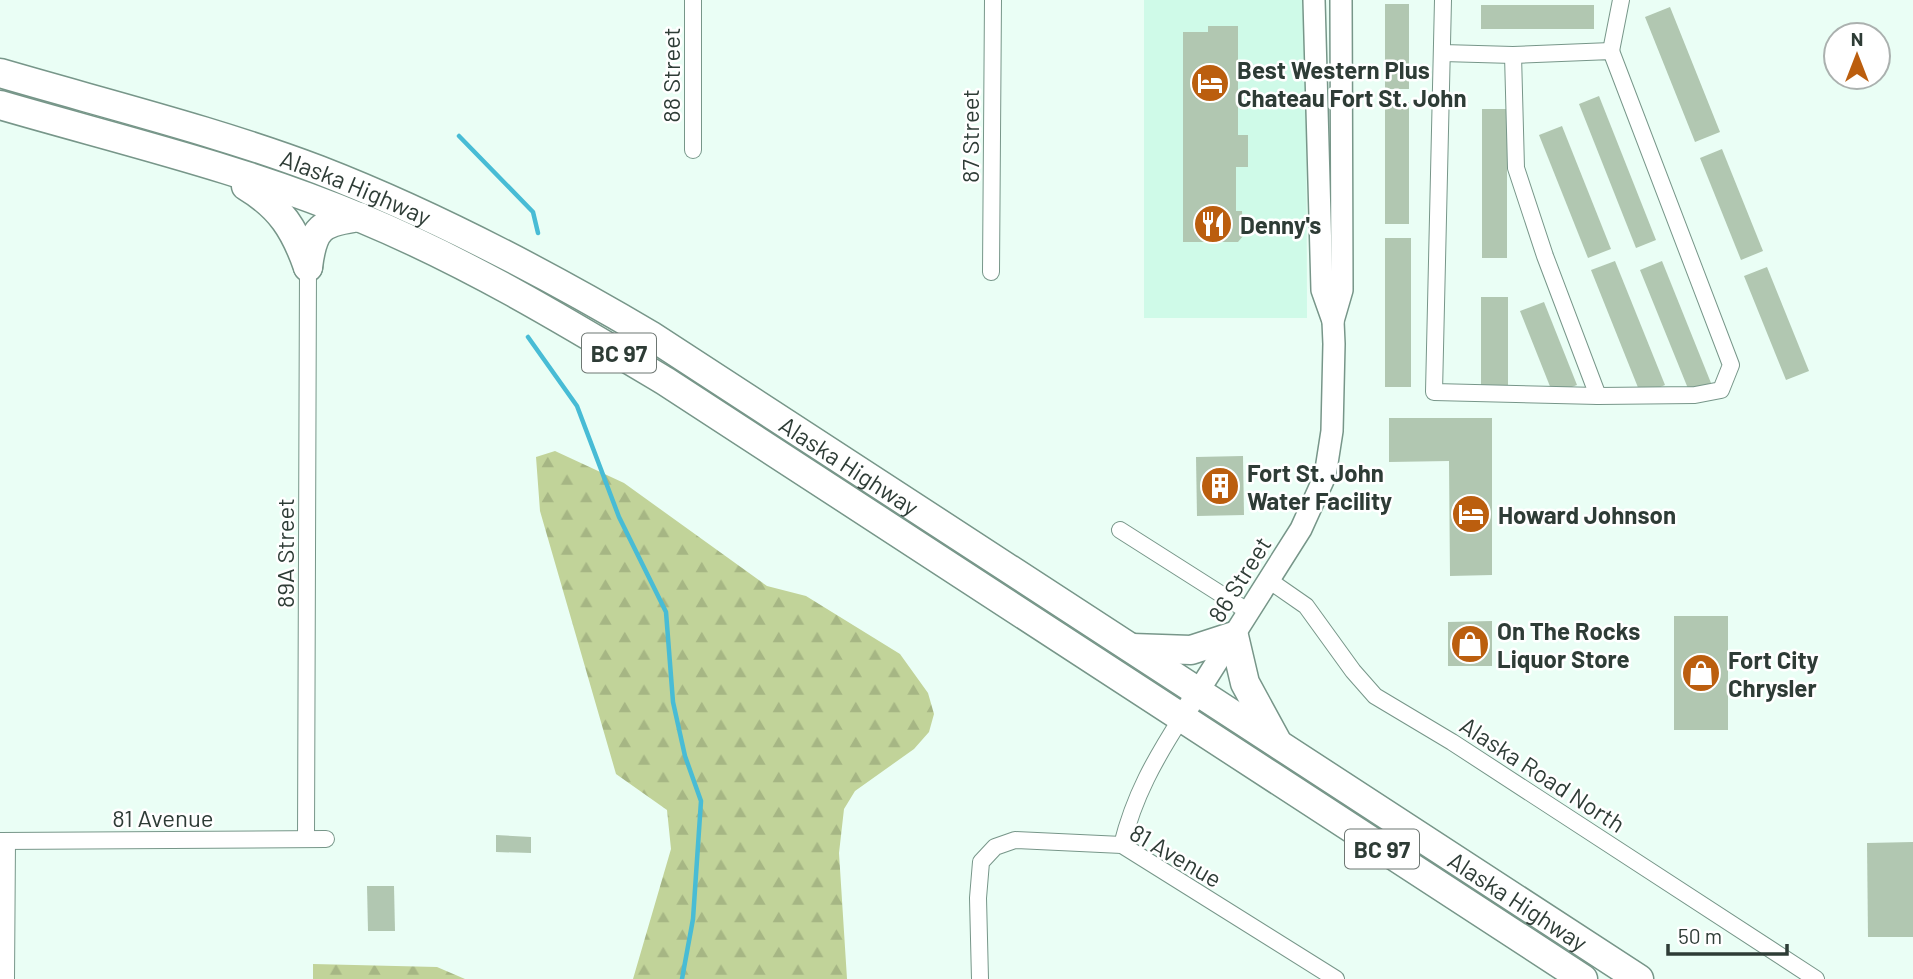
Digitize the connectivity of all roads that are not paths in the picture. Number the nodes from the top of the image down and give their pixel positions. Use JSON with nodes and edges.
{"nodes":[{"id":1,"x":693,"y":0,"type":"edge"},
{"id":2,"x":993,"y":0,"type":"edge"},
{"id":3,"x":1314,"y":0,"type":"edge"},
{"id":4,"x":1341,"y":0,"type":"edge"},
{"id":5,"x":1443,"y":0,"type":"edge"},
{"id":6,"x":1621,"y":0,"type":"edge"},
{"id":7,"x":1611,"y":51,"type":"junction"},
{"id":8,"x":1443,"y":52,"type":"junction"},
{"id":9,"x":1513,"y":55,"type":"junction"},
{"id":10,"x":0,"y":73,"type":"edge"},
{"id":11,"x":0,"y":105,"type":"edge"},
{"id":12,"x":693,"y":150,"type":"dead end"},
{"id":13,"x":212,"y":166,"type":"junction"},
{"id":14,"x":360,"y":218,"type":"junction"},
{"id":15,"x":308,"y":267,"type":"junction"},
{"id":16,"x":990,"y":272,"type":"dead end"},
{"id":17,"x":1333,"y":321,"type":"junction"},
{"id":18,"x":1598,"y":396,"type":"junction"},
{"id":19,"x":1120,"y":530,"type":"dead end"},
{"id":20,"x":1270,"y":581,"type":"junction"},
{"id":21,"x":1249,"y":612,"type":"junction"},
{"id":22,"x":1234,"y":636,"type":"junction"},
{"id":23,"x":1132,"y":648,"type":"junction"},
{"id":24,"x":1199,"y":691,"type":"junction"},
{"id":25,"x":1182,"y":717,"type":"junction"},
{"id":26,"x":1278,"y":743,"type":"junction"},
{"id":27,"x":306,"y":839,"type":"junction"},
{"id":28,"x":326,"y":839,"type":"dead end"},
{"id":29,"x":4,"y":841,"type":"edge"},
{"id":30,"x":1122,"y":845,"type":"junction"},
{"id":31,"x":6,"y":979,"type":"edge"},
{"id":32,"x":980,"y":979,"type":"edge"},
{"id":33,"x":1336,"y":979,"type":"edge"},
{"id":34,"x":1583,"y":979,"type":"edge"},
{"id":35,"x":1639,"y":979,"type":"edge"},
{"id":36,"x":1816,"y":979,"type":"edge"}],
"edges":[{"from":1,"to":12,"type":"street","name":"88 Street"},
{"from":2,"to":16,"type":"street","name":"87 Street"},
{"from":3,"to":17,"type":"main road","name":"86 Street"},
{"from":4,"to":17,"type":"main road","name":"86 Street"},
{"from":5,"to":8,"type":"street"},
{"from":6,"to":7,"type":"street"},
{"from":7,"to":9,"type":"street"},
{"from":7,"to":18,"type":"street"},
{"from":8,"to":9,"type":"street"},
{"from":8,"to":18,"type":"street"},
{"from":9,"to":18,"type":"street"},
{"from":10,"to":23,"type":"highway","name":"Alaska Highway","number":"BC 97"},
{"from":11,"to":13,"type":"highway","name":"Alaska Highway","number":"BC 97"},
{"from":13,"to":14,"type":"highway","name":"Alaska Highway","number":"BC 97"},
{"from":13,"to":15,"type":"highway"},
{"from":14,"to":15,"type":"highway"},
{"from":14,"to":25,"type":"highway","name":"Alaska Highway","number":"BC 97"},
{"from":15,"to":27,"type":"street","name":"89A Street"},
{"from":17,"to":20,"type":"main road","name":"86 Street"},
{"from":19,"to":21,"type":"street"},
{"from":20,"to":21,"type":"main road","name":"86 Street"},
{"from":20,"to":36,"type":"street","name":"Alaska Road North"},
{"from":21,"to":22,"type":"main road","name":"86 Street"},
{"from":22,"to":23,"type":"highway"},
{"from":22,"to":24,"type":"main road","name":"86 Street"},
{"from":22,"to":26,"type":"highway"},
{"from":23,"to":24,"type":"highway","name":"Alaska Highway","number":"BC 97"},
{"from":24,"to":25,"type":"main road","name":"86 Street"},
{"from":24,"to":26,"type":"highway","name":"Alaska Highway","number":"BC 97"},
{"from":25,"to":30,"type":"street","name":"86 Street"},
{"from":25,"to":34,"type":"highway","name":"Alaska Highway","number":"BC 97"},
{"from":26,"to":35,"type":"highway","name":"Alaska Highway","number":"BC 97"},
{"from":27,"to":28,"type":"street","name":"81 Avenue"},
{"from":27,"to":29,"type":"street","name":"81 Avenue"},
{"from":29,"to":31,"type":"street"},
{"from":30,"to":32,"type":"street","name":"81 Avenue"},
{"from":30,"to":33,"type":"street","name":"81 Avenue"}]}
